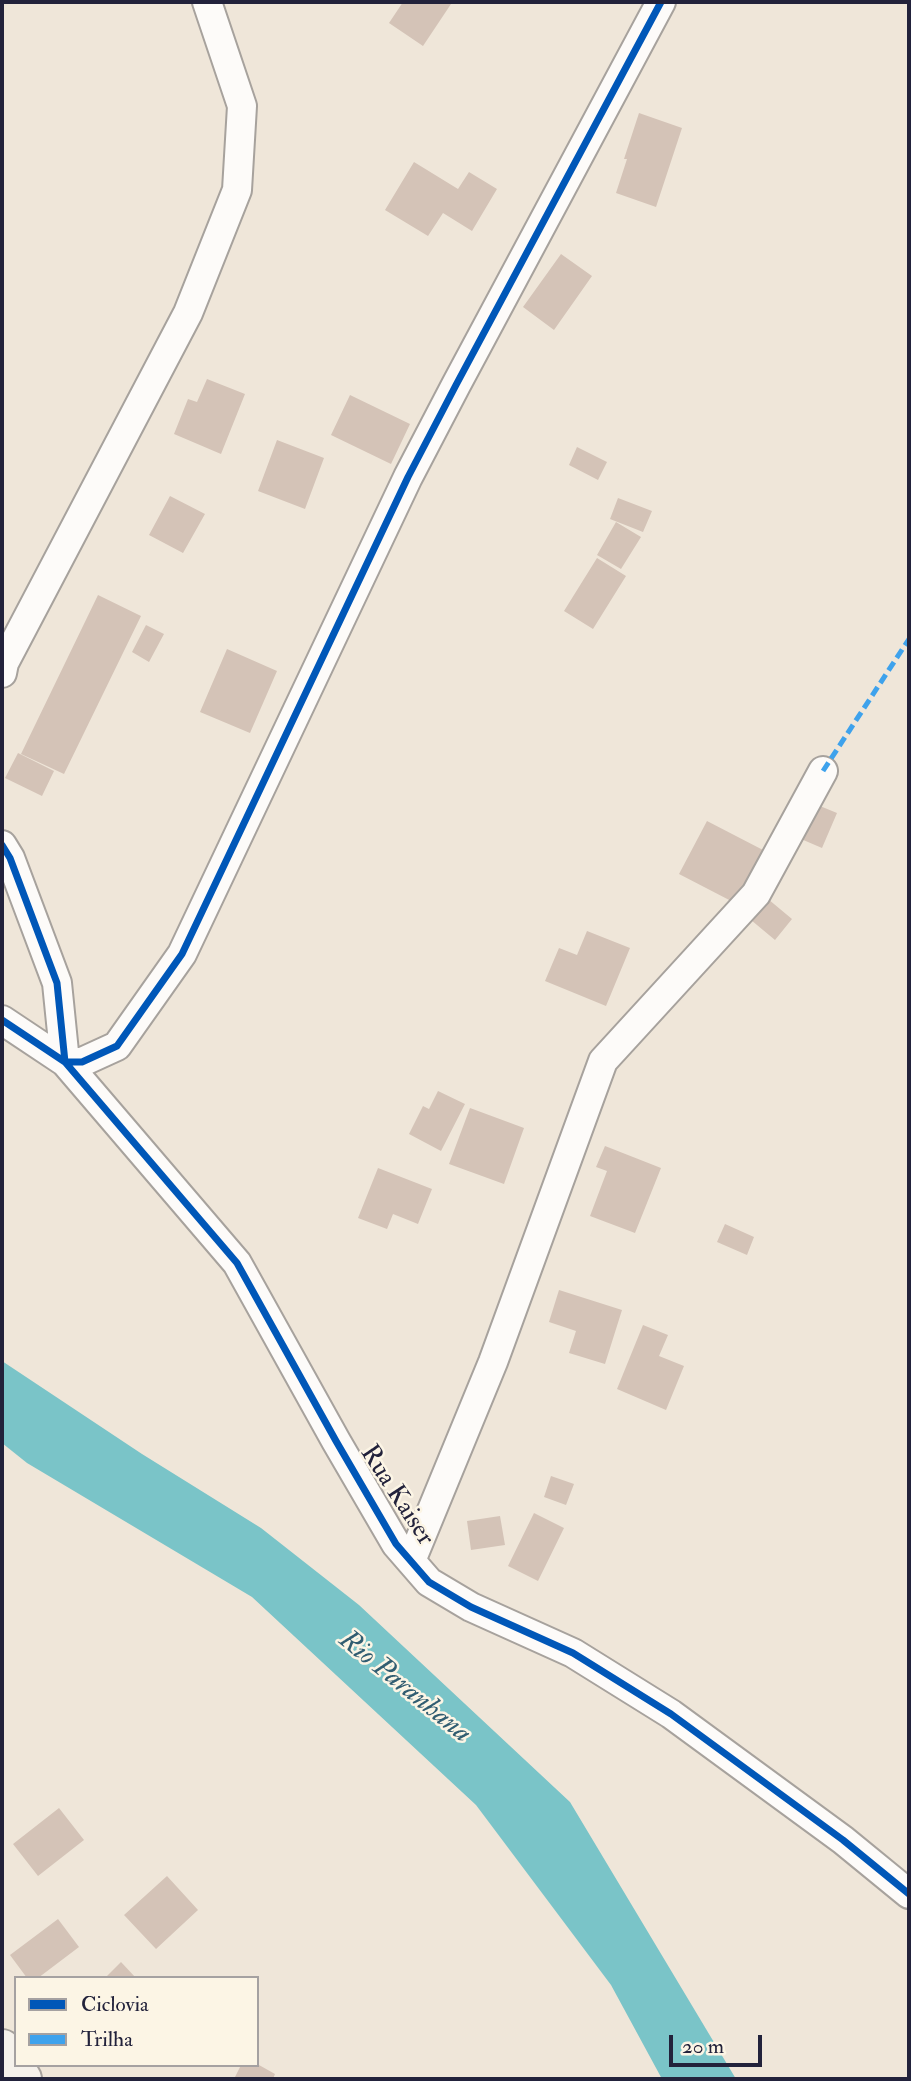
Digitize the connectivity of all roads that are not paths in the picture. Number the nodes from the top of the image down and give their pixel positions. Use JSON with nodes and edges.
{"nodes":[{"id":1,"x":207,"y":2,"type":"edge"},
{"id":2,"x":661,"y":2,"type":"edge"},
{"id":3,"x":2,"y":673,"type":"edge"},
{"id":4,"x":823,"y":771,"type":"dead end"},
{"id":5,"x":2,"y":845,"type":"edge"},
{"id":6,"x":2,"y":1020,"type":"edge"},
{"id":7,"x":65,"y":1062,"type":"junction"},
{"id":8,"x":411,"y":1561,"type":"junction"},
{"id":9,"x":909,"y":1894,"type":"edge"},
{"id":10,"x":2,"y":2049,"type":"edge"},
{"id":11,"x":22,"y":2079,"type":"edge"}],
"edges":[{"from":1,"to":3,"type":"street"},
{"from":2,"to":7,"type":"street"},
{"from":4,"to":8,"type":"street"},
{"from":5,"to":7,"type":"street"},
{"from":6,"to":7,"type":"street","name":"Rua Kaiser"},
{"from":7,"to":8,"type":"street","name":"Rua Kaiser"},
{"from":8,"to":9,"type":"street","name":"Rua Kaiser"},
{"from":10,"to":11,"type":"street"}]}
